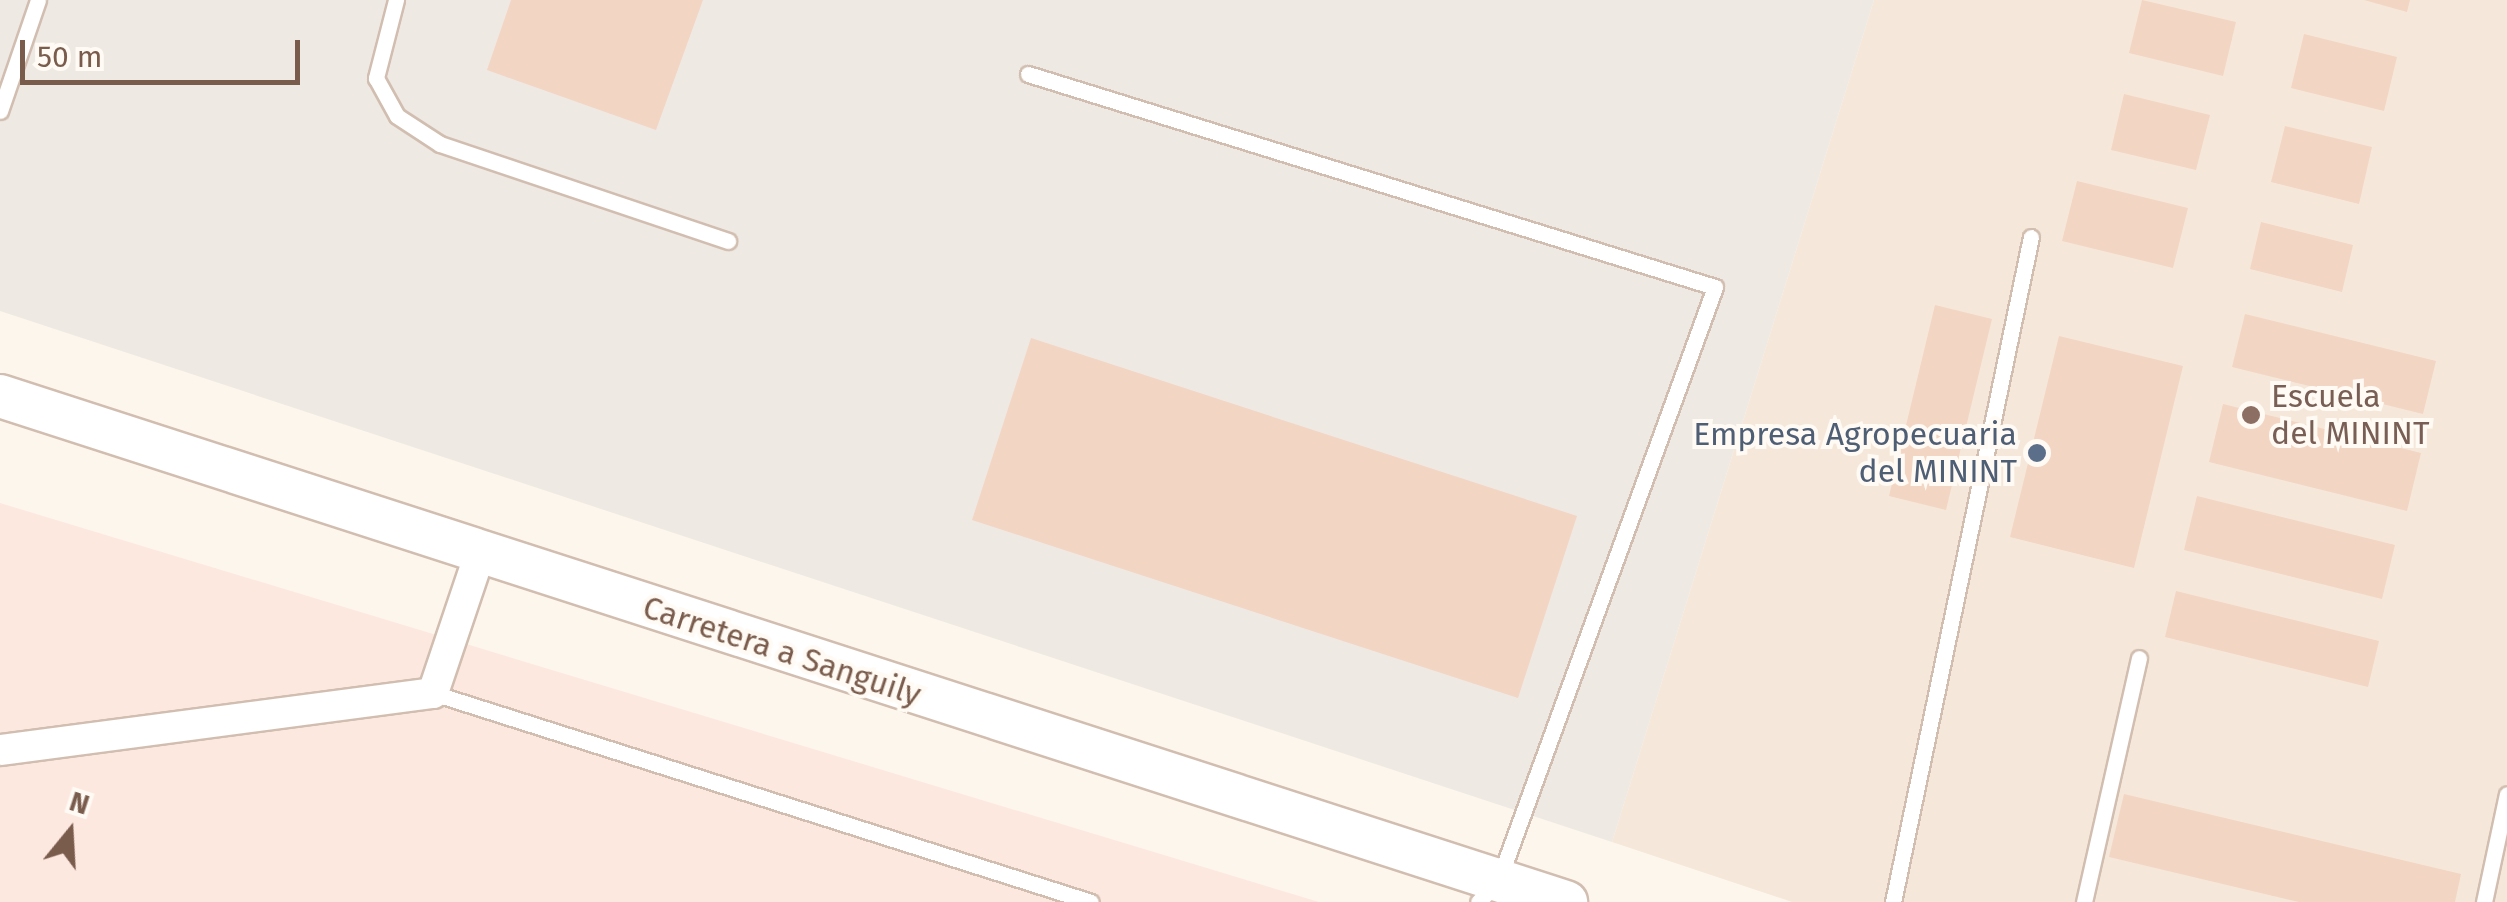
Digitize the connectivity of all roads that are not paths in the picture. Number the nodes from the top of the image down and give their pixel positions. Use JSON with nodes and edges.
{"nodes":[{"id":1,"x":38,"y":0,"type":"edge"},
{"id":2,"x":396,"y":0,"type":"edge"},
{"id":3,"x":1028,"y":74,"type":"dead end"},
{"id":4,"x":0,"y":111,"type":"edge"},
{"id":5,"x":2031,"y":237,"type":"dead end"},
{"id":6,"x":728,"y":241,"type":"dead end"},
{"id":7,"x":0,"y":396,"type":"edge"},
{"id":8,"x":480,"y":553,"type":"junction"},
{"id":9,"x":2139,"y":658,"type":"dead end"},
{"id":10,"x":433,"y":693,"type":"junction"},
{"id":11,"x":0,"y":750,"type":"edge"},
{"id":12,"x":2507,"y":794,"type":"edge"},
{"id":13,"x":1488,"y":892,"type":"edge"},
{"id":14,"x":1091,"y":902,"type":"edge"},
{"id":15,"x":1566,"y":902,"type":"edge"},
{"id":16,"x":1892,"y":902,"type":"edge"},
{"id":17,"x":2084,"y":902,"type":"edge"},
{"id":18,"x":2484,"y":902,"type":"edge"}],
"edges":[{"from":1,"to":4,"type":"lane"},
{"from":2,"to":6,"type":"lane"},
{"from":3,"to":13,"type":"lane"},
{"from":5,"to":16,"type":"lane"},
{"from":7,"to":8,"type":"street","name":"Carretera a Sanguily"},
{"from":8,"to":10,"type":"street"},
{"from":8,"to":13,"type":"street","name":"Carretera a Sanguily"},
{"from":9,"to":17,"type":"lane"},
{"from":10,"to":11,"type":"street"},
{"from":10,"to":14,"type":"lane"},
{"from":12,"to":18,"type":"lane"},
{"from":13,"to":15,"type":"street","name":"Carretera a Sanguily"}]}
